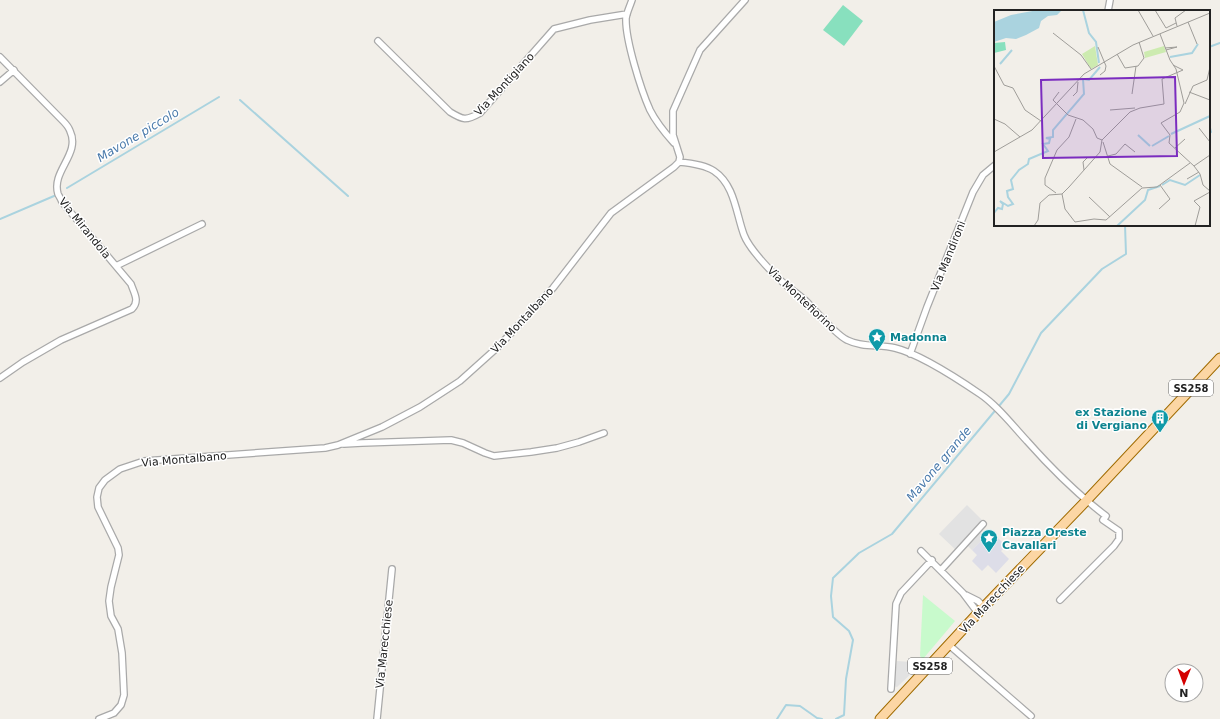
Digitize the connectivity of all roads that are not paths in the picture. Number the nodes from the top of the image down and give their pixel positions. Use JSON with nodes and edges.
{"nodes":[{"id":1,"x":632,"y":0,"type":"edge"},
{"id":2,"x":745,"y":0,"type":"edge"},
{"id":3,"x":1110,"y":0,"type":"edge"},
{"id":4,"x":1108,"y":10,"type":"edge"},
{"id":5,"x":627,"y":14,"type":"junction"},
{"id":6,"x":378,"y":41,"type":"dead end"},
{"id":7,"x":0,"y":57,"type":"edge"},
{"id":8,"x":14,"y":70,"type":"junction"},
{"id":9,"x":0,"y":82,"type":"edge"},
{"id":10,"x":675,"y":145,"type":"junction"},
{"id":11,"x":679,"y":162,"type":"junction"},
{"id":12,"x":994,"y":166,"type":"edge"},
{"id":13,"x":202,"y":224,"type":"dead end"},
{"id":14,"x":116,"y":266,"type":"junction"},
{"id":15,"x":910,"y":354,"type":"junction"},
{"id":16,"x":1220,"y":358,"type":"edge"},
{"id":17,"x":0,"y":378,"type":"edge"},
{"id":18,"x":604,"y":433,"type":"dead end"},
{"id":19,"x":338,"y":445,"type":"junction"},
{"id":20,"x":1086,"y":501,"type":"junction"},
{"id":21,"x":983,"y":524,"type":"dead end"},
{"id":22,"x":921,"y":551,"type":"dead end"},
{"id":23,"x":932,"y":560,"type":"junction"},
{"id":24,"x":392,"y":569,"type":"dead end"},
{"id":25,"x":940,"y":570,"type":"junction"},
{"id":26,"x":963,"y":593,"type":"junction"},
{"id":27,"x":1060,"y":600,"type":"dead end"},
{"id":28,"x":981,"y":610,"type":"junction"},
{"id":29,"x":949,"y":645,"type":"junction"},
{"id":30,"x":891,"y":689,"type":"dead end"},
{"id":31,"x":1032,"y":716,"type":"dead end"},
{"id":32,"x":99,"y":719,"type":"edge"},
{"id":33,"x":376,"y":719,"type":"edge"},
{"id":34,"x":880,"y":719,"type":"edge"}],
"edges":[{"from":1,"to":5,"type":"street"},
{"from":2,"to":10,"type":"street"},
{"from":3,"to":4,"type":"street"},
{"from":5,"to":6,"type":"street","name":"Via Montigiano"},
{"from":5,"to":10,"type":"street"},
{"from":7,"to":8,"type":"street","name":"Via Mirandola"},
{"from":8,"to":9,"type":"street"},
{"from":8,"to":14,"type":"street","name":"Via Mirandola"},
{"from":10,"to":11,"type":"street"},
{"from":11,"to":15,"type":"street","name":"Via Montefiorino"},
{"from":11,"to":19,"type":"street","name":"Via Montalbano"},
{"from":12,"to":15,"type":"street","name":"Via Mandironi"},
{"from":13,"to":14,"type":"street","name":"Via Mirandola"},
{"from":14,"to":17,"type":"street","name":"Via Mirandola"},
{"from":15,"to":20,"type":"street","name":"Via Montefiorino"},
{"from":16,"to":20,"type":"main road","name":"Via Marecchiese","number":"SS258"},
{"from":18,"to":19,"type":"street","name":"Via Montalbano"},
{"from":19,"to":32,"type":"street","name":"Via Montalbano"},
{"from":20,"to":27,"type":"street"},
{"from":20,"to":28,"type":"main road","name":"Via Marecchiese","number":"SS258"},
{"from":21,"to":25,"type":"street"},
{"from":22,"to":23,"type":"street"},
{"from":23,"to":25,"type":"street"},
{"from":23,"to":30,"type":"street"},
{"from":24,"to":33,"type":"street","name":"Via Marecchiese"},
{"from":25,"to":26,"type":"street"},
{"from":26,"to":28,"type":"street"},
{"from":26,"to":28,"type":"street"},
{"from":28,"to":29,"type":"main road","name":"Via Marecchiese","number":"SS258"},
{"from":29,"to":31,"type":"street"},
{"from":29,"to":34,"type":"main road","name":"Via Marecchiese","number":"SS258"}]}
